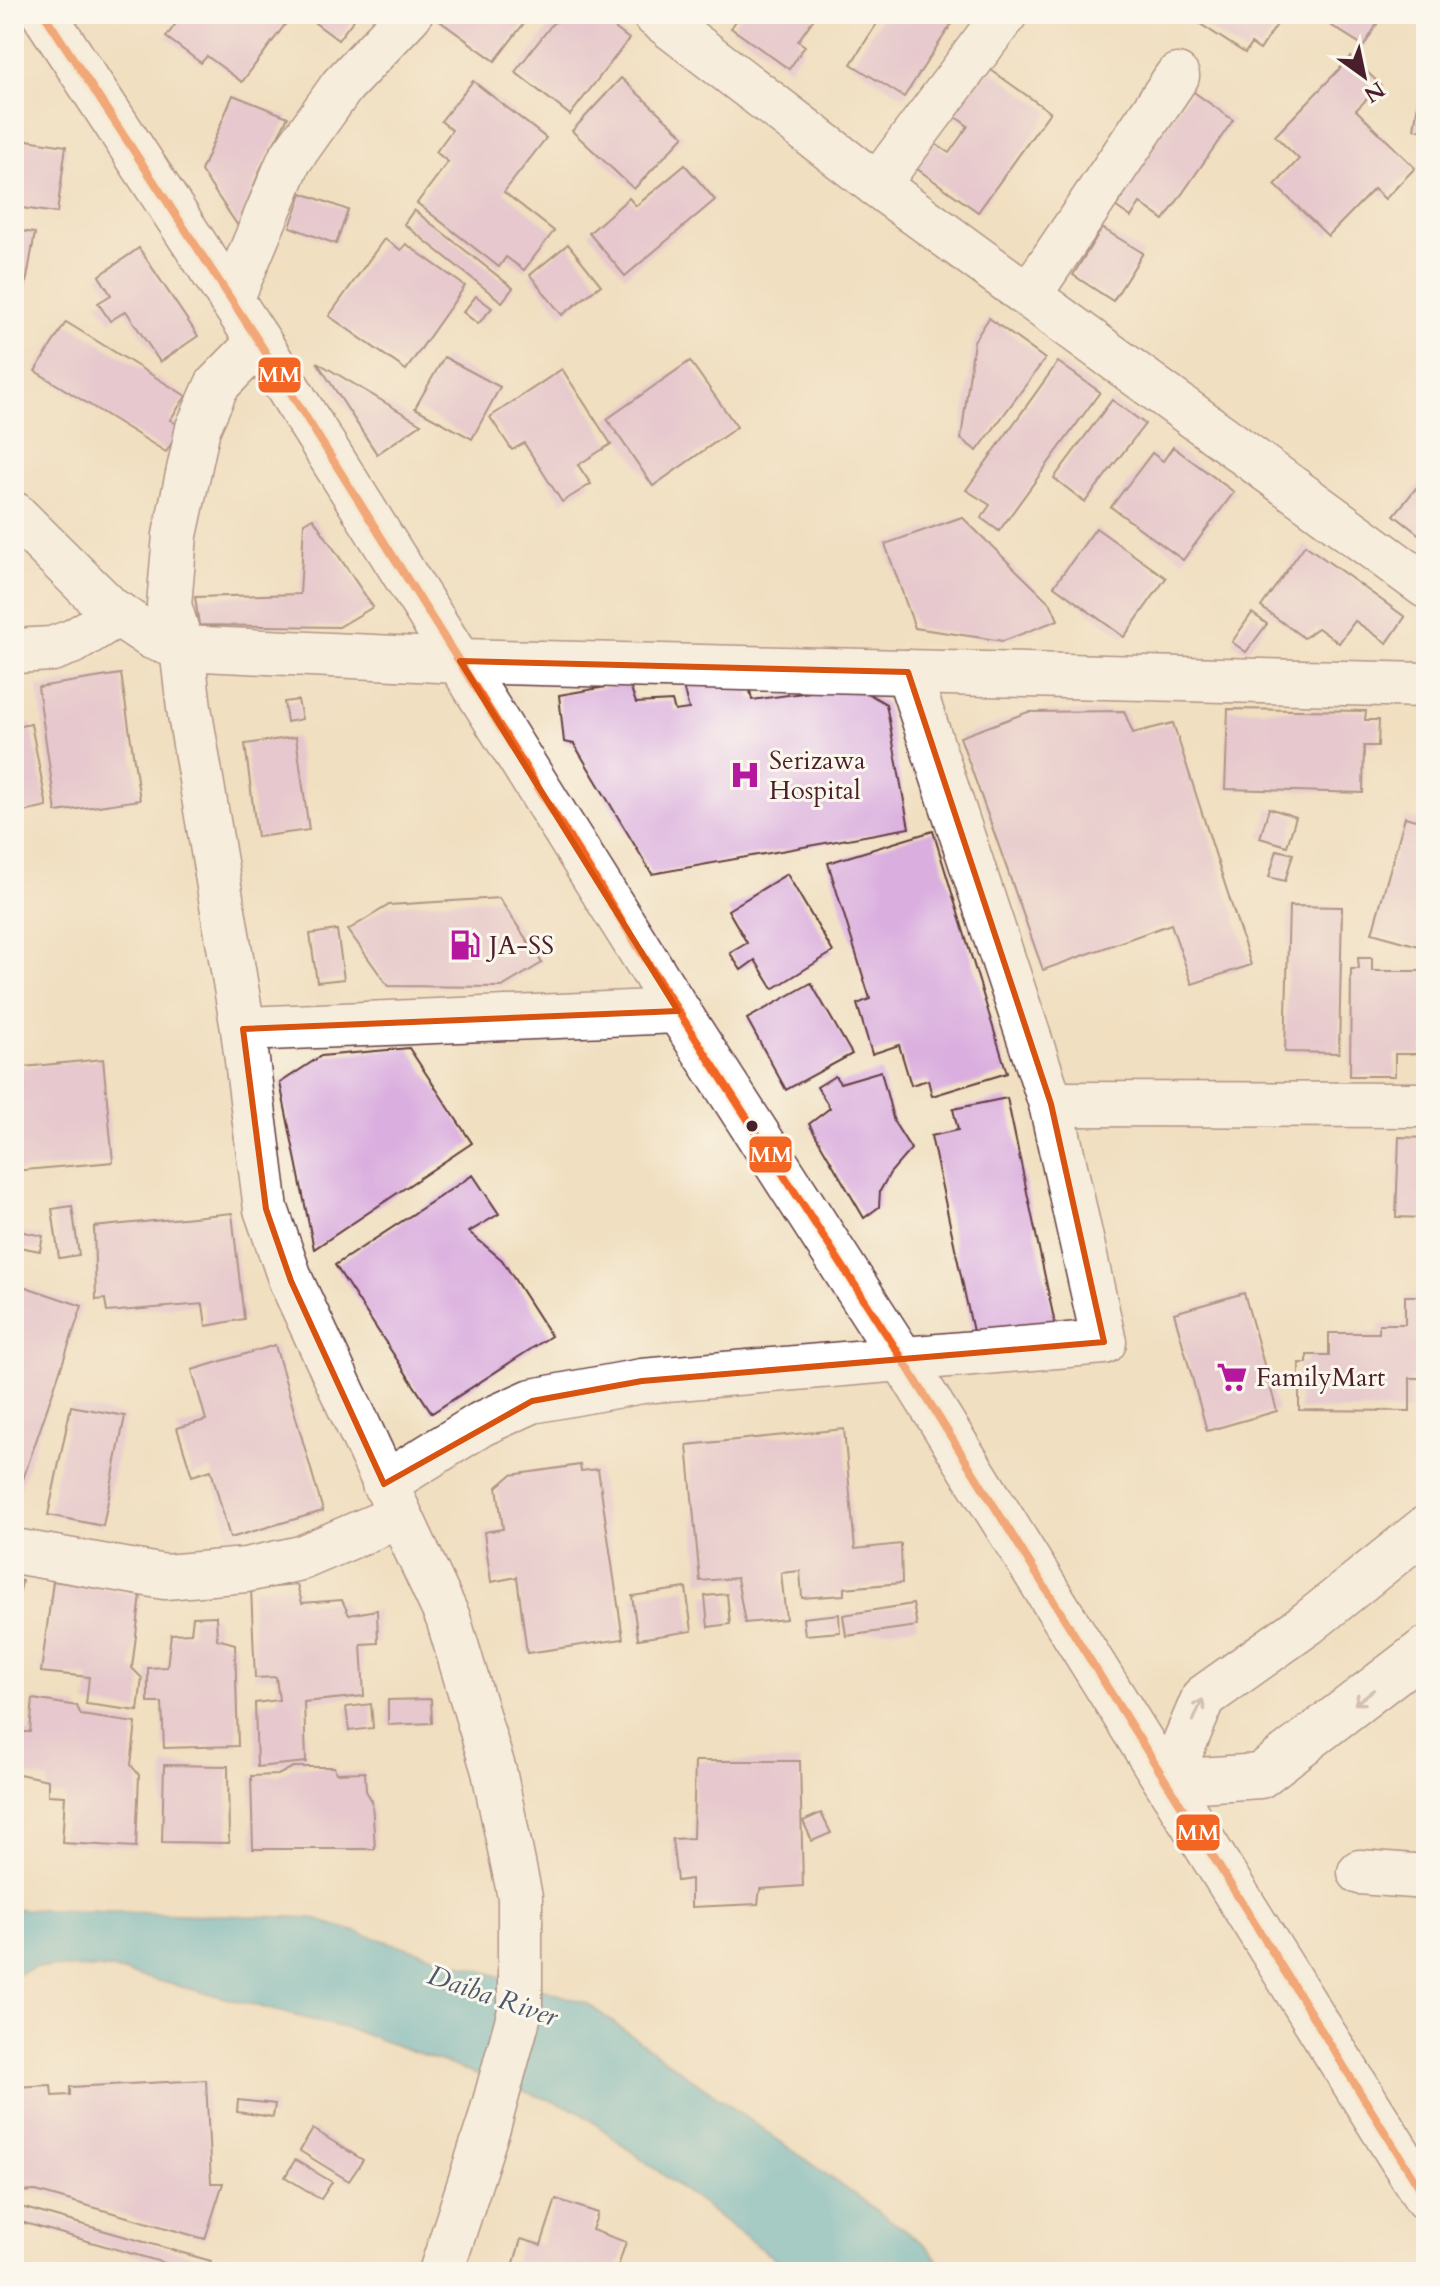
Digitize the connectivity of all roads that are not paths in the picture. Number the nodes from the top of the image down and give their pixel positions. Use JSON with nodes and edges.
{"nodes":[{"id":1,"x":44,"y":14,"type":"edge"},
{"id":2,"x":410,"y":14,"type":"edge"},
{"id":3,"x":654,"y":14,"type":"edge"},
{"id":4,"x":1005,"y":14,"type":"edge"},
{"id":5,"x":1177,"y":76,"type":"dead end"},
{"id":6,"x":877,"y":185,"type":"junction"},
{"id":7,"x":1029,"y":295,"type":"junction"},
{"id":8,"x":231,"y":300,"type":"junction"},
{"id":9,"x":259,"y":342,"type":"junction"},
{"id":10,"x":14,"y":514,"type":"edge"},
{"id":11,"x":1423,"y":577,"type":"edge"},
{"id":12,"x":118,"y":614,"type":"junction"},
{"id":13,"x":182,"y":648,"type":"junction"},
{"id":14,"x":14,"y":651,"type":"edge"},
{"id":15,"x":460,"y":661,"type":"junction"},
{"id":16,"x":908,"y":672,"type":"junction"},
{"id":17,"x":1426,"y":685,"type":"edge"},
{"id":18,"x":678,"y":1011,"type":"junction"},
{"id":19,"x":243,"y":1029,"type":"junction"},
{"id":20,"x":1051,"y":1104,"type":"junction"},
{"id":21,"x":1426,"y":1105,"type":"edge"},
{"id":22,"x":903,"y":1360,"type":"junction"},
{"id":23,"x":392,"y":1500,"type":"junction"},
{"id":24,"x":1426,"y":1528,"type":"edge"},
{"id":25,"x":14,"y":1551,"type":"edge"},
{"id":26,"x":1426,"y":1649,"type":"edge"},
{"id":27,"x":1168,"y":1782,"type":"junction"},
{"id":28,"x":1360,"y":1872,"type":"dead end"},
{"id":29,"x":1426,"y":1877,"type":"edge"},
{"id":30,"x":1426,"y":2198,"type":"edge"},
{"id":31,"x":441,"y":2272,"type":"edge"}],
"edges":[{"from":1,"to":8,"type":"street"},
{"from":2,"to":8,"type":"street"},
{"from":3,"to":6,"type":"street"},
{"from":4,"to":6,"type":"street"},
{"from":5,"to":7,"type":"street"},
{"from":6,"to":7,"type":"street"},
{"from":7,"to":11,"type":"street"},
{"from":8,"to":9,"type":"street"},
{"from":9,"to":13,"type":"street"},
{"from":9,"to":15,"type":"street"},
{"from":10,"to":12,"type":"street"},
{"from":12,"to":13,"type":"street"},
{"from":12,"to":14,"type":"street"},
{"from":13,"to":15,"type":"street"},
{"from":13,"to":19,"type":"street"},
{"from":15,"to":16,"type":"street"},
{"from":15,"to":18,"type":"street"},
{"from":16,"to":17,"type":"street"},
{"from":16,"to":20,"type":"street"},
{"from":18,"to":19,"type":"street"},
{"from":18,"to":22,"type":"street"},
{"from":19,"to":23,"type":"street"},
{"from":20,"to":21,"type":"street"},
{"from":20,"to":22,"type":"street"},
{"from":22,"to":23,"type":"street"},
{"from":22,"to":27,"type":"street"},
{"from":23,"to":25,"type":"street"},
{"from":23,"to":31,"type":"street"},
{"from":27,"to":24,"type":"street","one_way":true},
{"from":26,"to":27,"type":"street","one_way":true},
{"from":27,"to":30,"type":"street"},
{"from":28,"to":29,"type":"street"}]}
